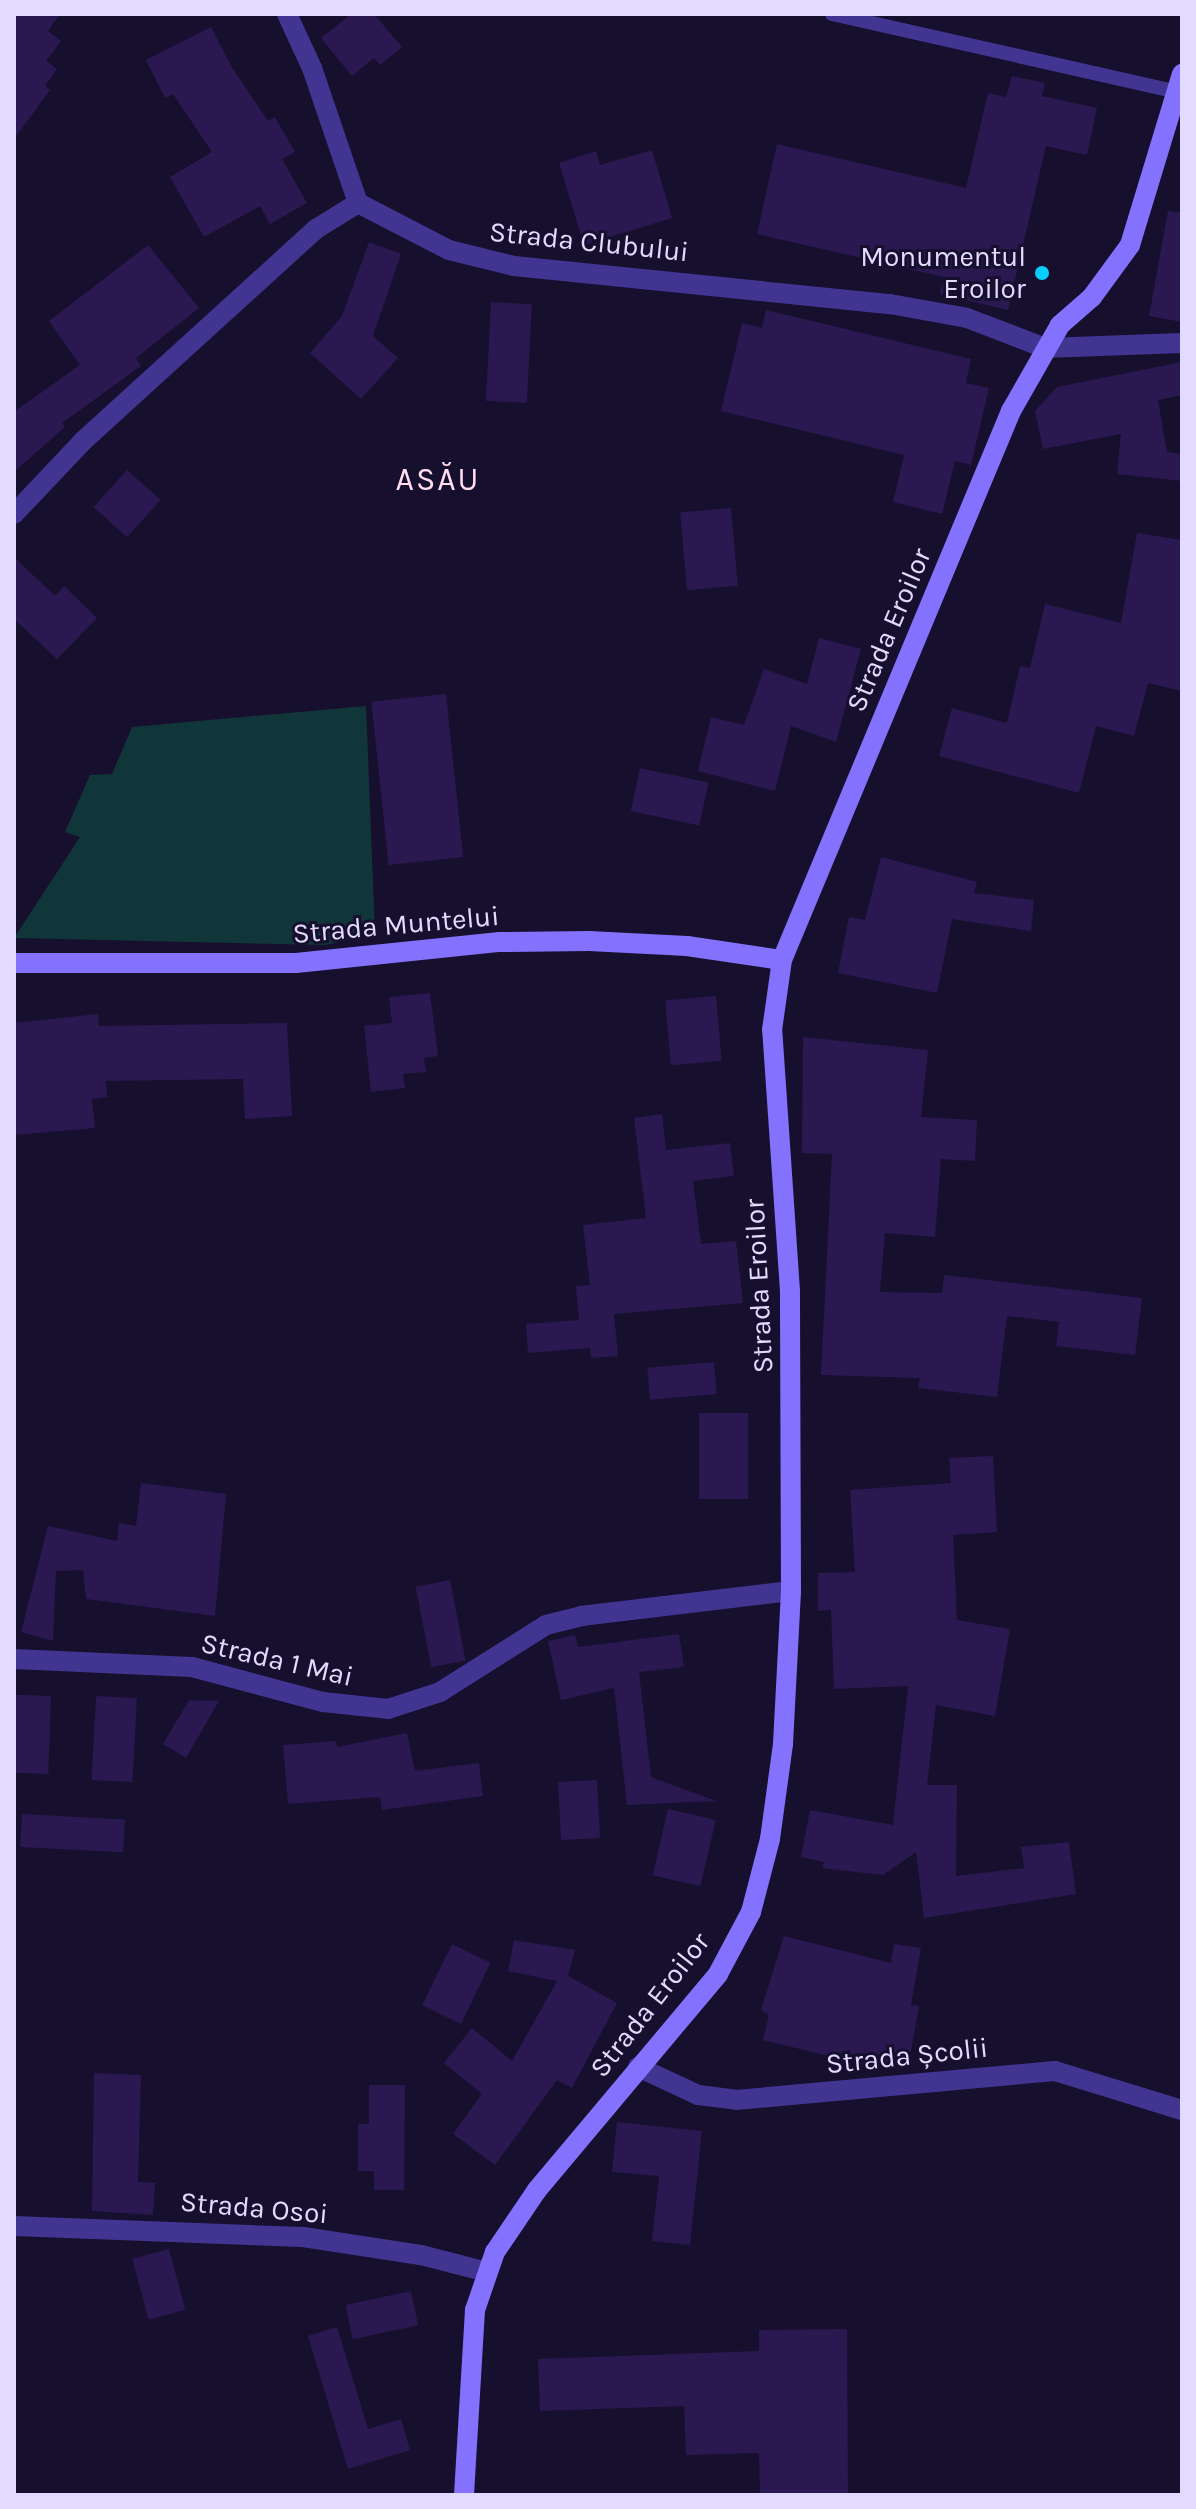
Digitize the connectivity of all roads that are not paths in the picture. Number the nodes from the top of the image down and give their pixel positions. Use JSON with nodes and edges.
{"nodes":[{"id":1,"x":287,"y":14,"type":"edge"},
{"id":2,"x":832,"y":14,"type":"edge"},
{"id":3,"x":1180,"y":83,"type":"edge"},
{"id":4,"x":358,"y":203,"type":"junction"},
{"id":5,"x":1182,"y":343,"type":"edge"},
{"id":6,"x":1045,"y":348,"type":"junction"},
{"id":7,"x":14,"y":514,"type":"edge"},
{"id":8,"x":782,"y":960,"type":"junction"},
{"id":9,"x":14,"y":963,"type":"edge"},
{"id":10,"x":791,"y":1591,"type":"junction"},
{"id":11,"x":14,"y":1659,"type":"edge"},
{"id":12,"x":638,"y":2067,"type":"junction"},
{"id":13,"x":1182,"y":2110,"type":"edge"},
{"id":14,"x":14,"y":2226,"type":"edge"},
{"id":15,"x":487,"y":2272,"type":"junction"},
{"id":16,"x":464,"y":2495,"type":"edge"}],
"edges":[{"from":1,"to":4,"type":"street"},
{"from":2,"to":3,"type":"lane"},
{"from":3,"to":6,"type":"main road","name":"Strada Eroilor"},
{"from":4,"to":6,"type":"street","name":"Strada Clubului"},
{"from":4,"to":7,"type":"street"},
{"from":5,"to":6,"type":"street"},
{"from":6,"to":8,"type":"main road","name":"Strada Eroilor"},
{"from":8,"to":9,"type":"main road","name":"Strada Muntelui"},
{"from":8,"to":10,"type":"main road","name":"Strada Eroilor"},
{"from":10,"to":11,"type":"street","name":"Strada 1 Mai"},
{"from":10,"to":12,"type":"main road","name":"Strada Eroilor"},
{"from":12,"to":13,"type":"street","name":"Strada Școlii"},
{"from":12,"to":15,"type":"main road","name":"Strada Eroilor"},
{"from":14,"to":15,"type":"street","name":"Strada Osoi"},
{"from":15,"to":16,"type":"main road","name":"Strada Eroilor"}]}
